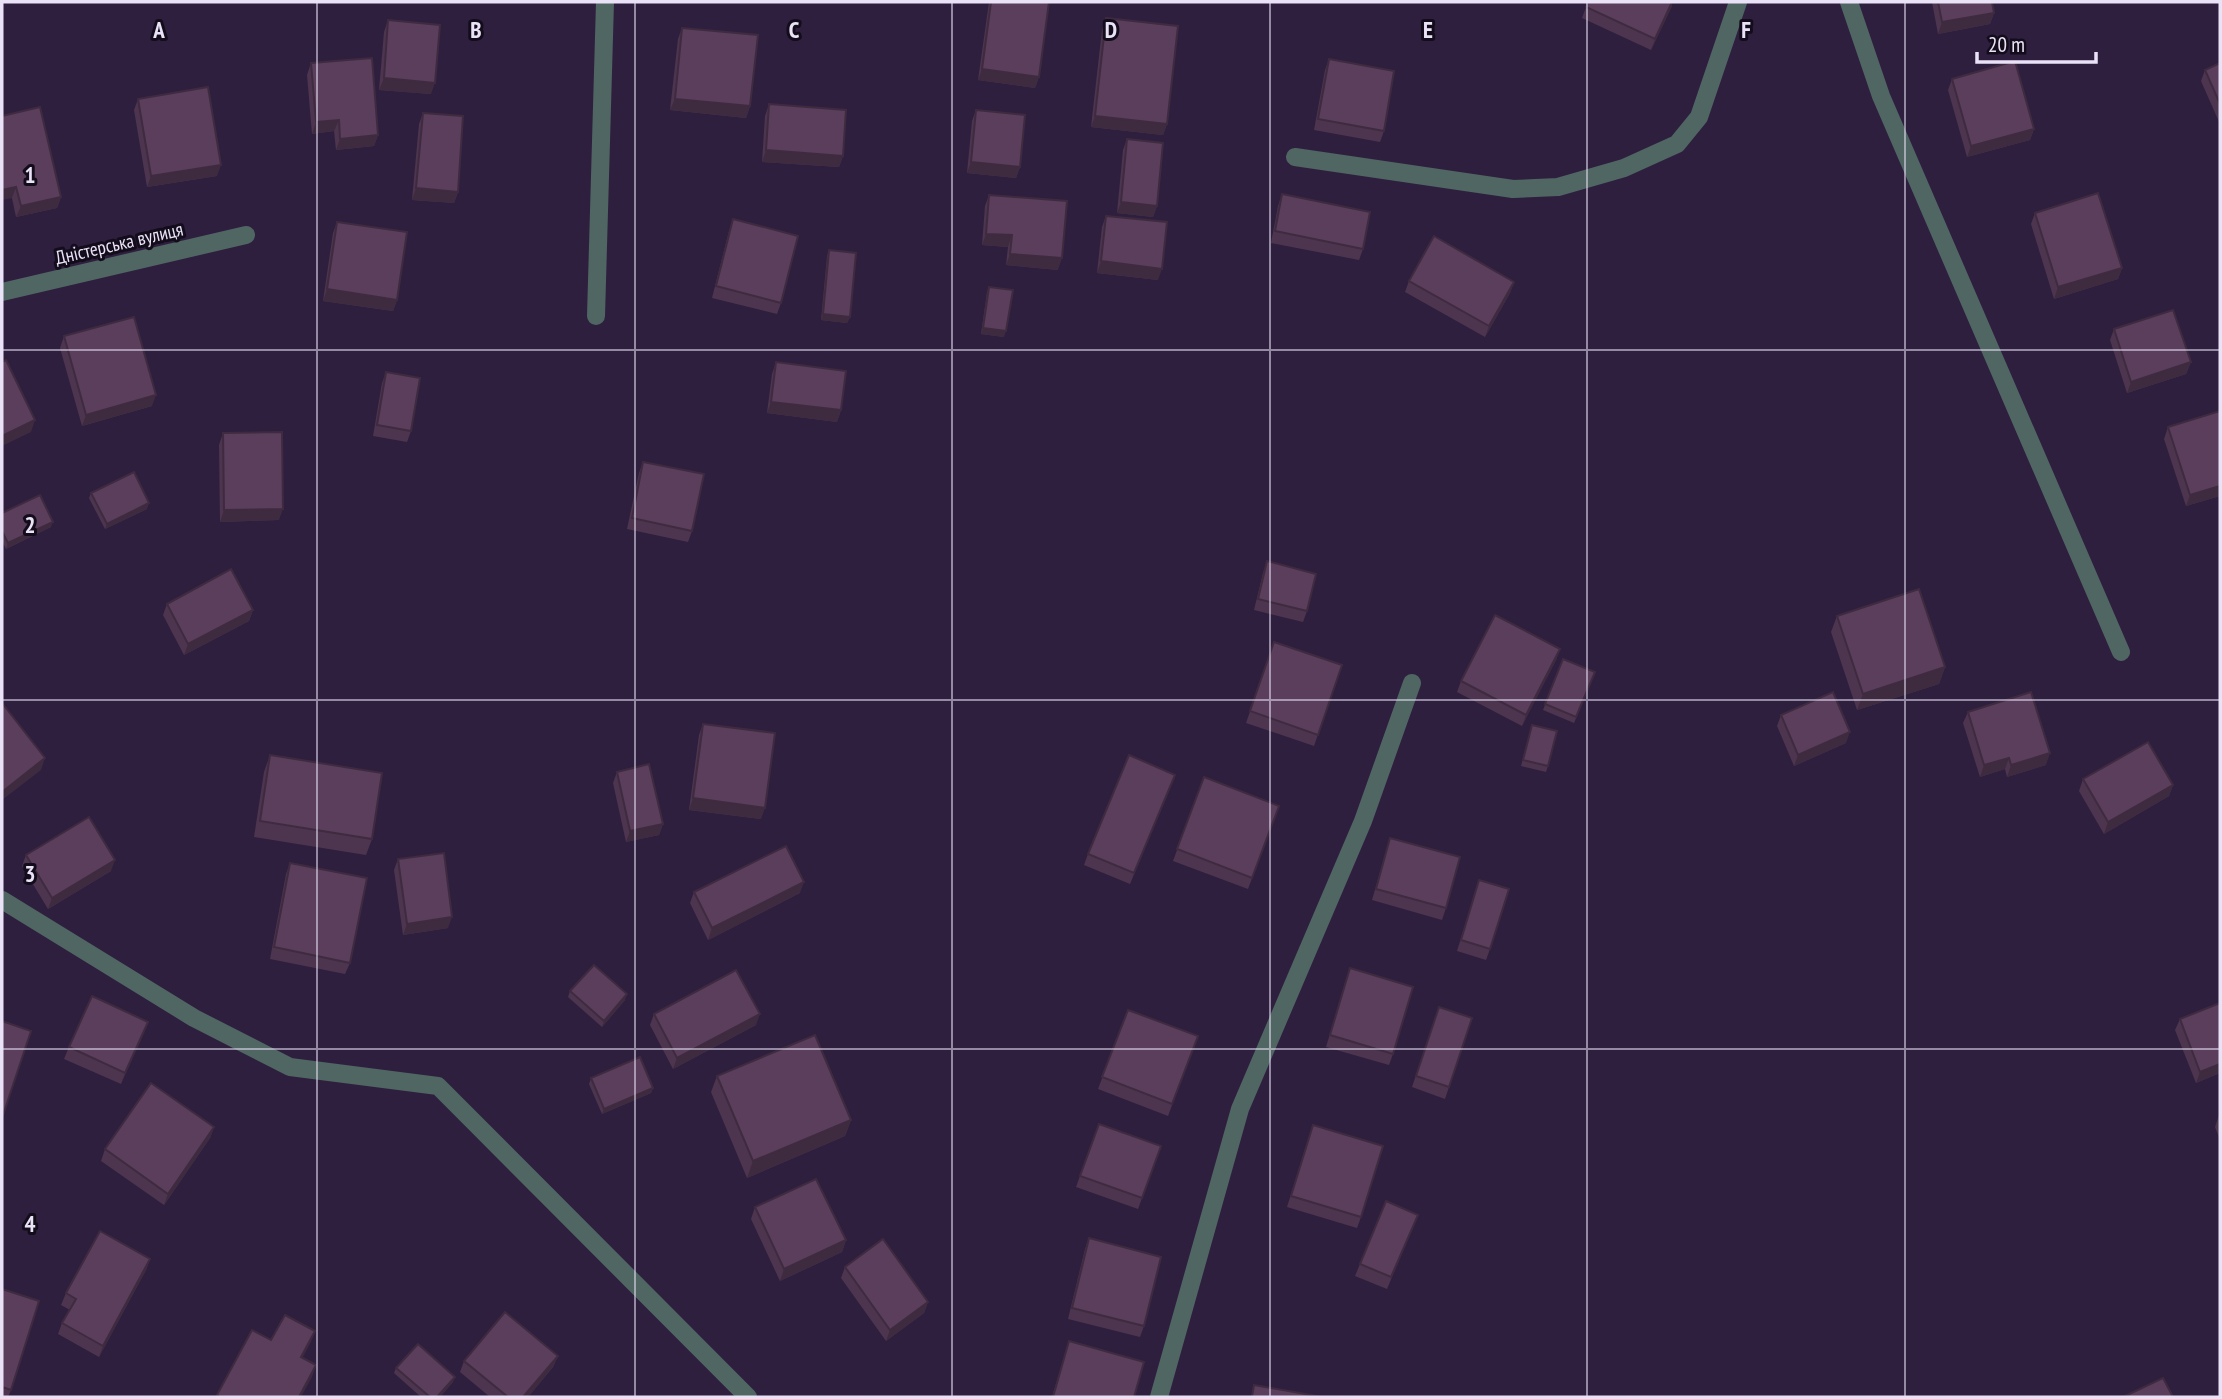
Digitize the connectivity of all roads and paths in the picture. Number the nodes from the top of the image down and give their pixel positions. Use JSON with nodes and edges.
{"nodes":[{"id":1,"x":605,"y":2,"type":"edge"},
{"id":2,"x":1738,"y":2,"type":"edge"},
{"id":3,"x":1849,"y":2,"type":"edge"},
{"id":4,"x":1295,"y":157,"type":"dead end"},
{"id":5,"x":246,"y":235,"type":"dead end"},
{"id":6,"x":2,"y":292,"type":"edge"},
{"id":7,"x":596,"y":316,"type":"dead end"},
{"id":8,"x":2121,"y":652,"type":"dead end"},
{"id":9,"x":1412,"y":682,"type":"dead end"},
{"id":10,"x":2,"y":900,"type":"edge"},
{"id":11,"x":748,"y":1397,"type":"edge"},
{"id":12,"x":1159,"y":1397,"type":"edge"}],
"edges":[{"from":1,"to":7,"type":"street"},
{"from":2,"to":4,"type":"street"},
{"from":3,"to":8,"type":"street"},
{"from":5,"to":6,"type":"street","name":"Дністерська вулиця"},
{"from":9,"to":12,"type":"street"},
{"from":10,"to":11,"type":"street"}]}
